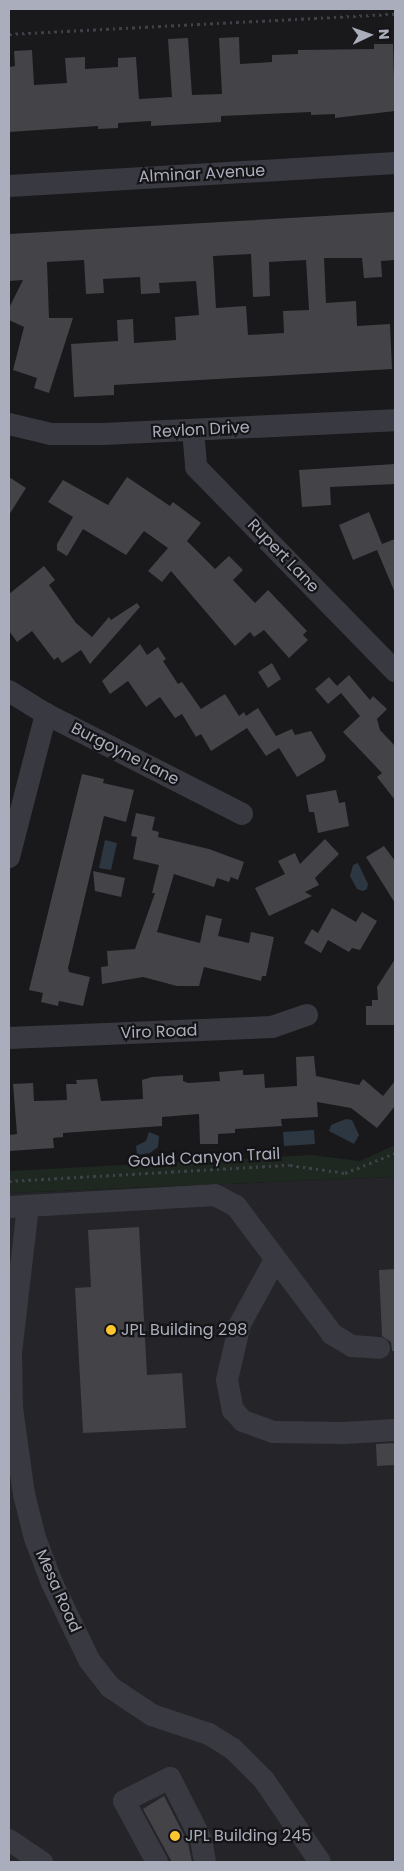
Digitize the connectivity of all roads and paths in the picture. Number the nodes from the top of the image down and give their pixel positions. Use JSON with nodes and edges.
{"nodes":[{"id":1,"x":395,"y":14,"type":"edge"},
{"id":2,"x":9,"y":34,"type":"edge"},
{"id":3,"x":395,"y":163,"type":"edge"},
{"id":4,"x":9,"y":186,"type":"edge"},
{"id":5,"x":395,"y":420,"type":"edge"},
{"id":6,"x":9,"y":424,"type":"edge"},
{"id":7,"x":193,"y":430,"type":"junction"},
{"id":8,"x":395,"y":671,"type":"edge"},
{"id":9,"x":9,"y":691,"type":"edge"},
{"id":10,"x":46,"y":714,"type":"junction"},
{"id":11,"x":242,"y":814,"type":"dead end"},
{"id":12,"x":9,"y":857,"type":"edge"},
{"id":13,"x":307,"y":1014,"type":"dead end"},
{"id":14,"x":9,"y":1038,"type":"edge"},
{"id":15,"x":395,"y":1153,"type":"edge"},
{"id":16,"x":9,"y":1181,"type":"edge"},
{"id":17,"x":18,"y":1207,"type":"edge"},
{"id":18,"x":275,"y":1260,"type":"junction"},
{"id":19,"x":380,"y":1348,"type":"dead end"},
{"id":20,"x":395,"y":1430,"type":"edge"},
{"id":21,"x":13,"y":1444,"type":"edge"},
{"id":22,"x":9,"y":1840,"type":"edge"},
{"id":23,"x":42,"y":1862,"type":"edge"},
{"id":24,"x":157,"y":1862,"type":"edge"},
{"id":25,"x":205,"y":1862,"type":"edge"},
{"id":26,"x":320,"y":1862,"type":"edge"}],
"edges":[{"from":1,"to":2,"type":"path"},
{"from":3,"to":4,"type":"street","name":"Alminar Avenue"},
{"from":5,"to":7,"type":"street","name":"Revlon Drive"},
{"from":6,"to":7,"type":"street","name":"Revlon Drive"},
{"from":7,"to":8,"type":"street","name":"Rupert Lane"},
{"from":9,"to":10,"type":"street","name":"Burgoyne Lane"},
{"from":10,"to":11,"type":"street","name":"Burgoyne Lane"},
{"from":10,"to":12,"type":"street"},
{"from":13,"to":14,"type":"street","name":"Viro Road"},
{"from":15,"to":16,"type":"path","name":"Gould Canyon Trail"},
{"from":17,"to":18,"type":"street"},
{"from":17,"to":21,"type":"street","name":"Mesa Road"},
{"from":18,"to":19,"type":"street"},
{"from":18,"to":20,"type":"street"},
{"from":21,"to":26,"type":"street","name":"Mesa Road"},
{"from":22,"to":23,"type":"street"},
{"from":24,"to":25,"type":"street"}]}
